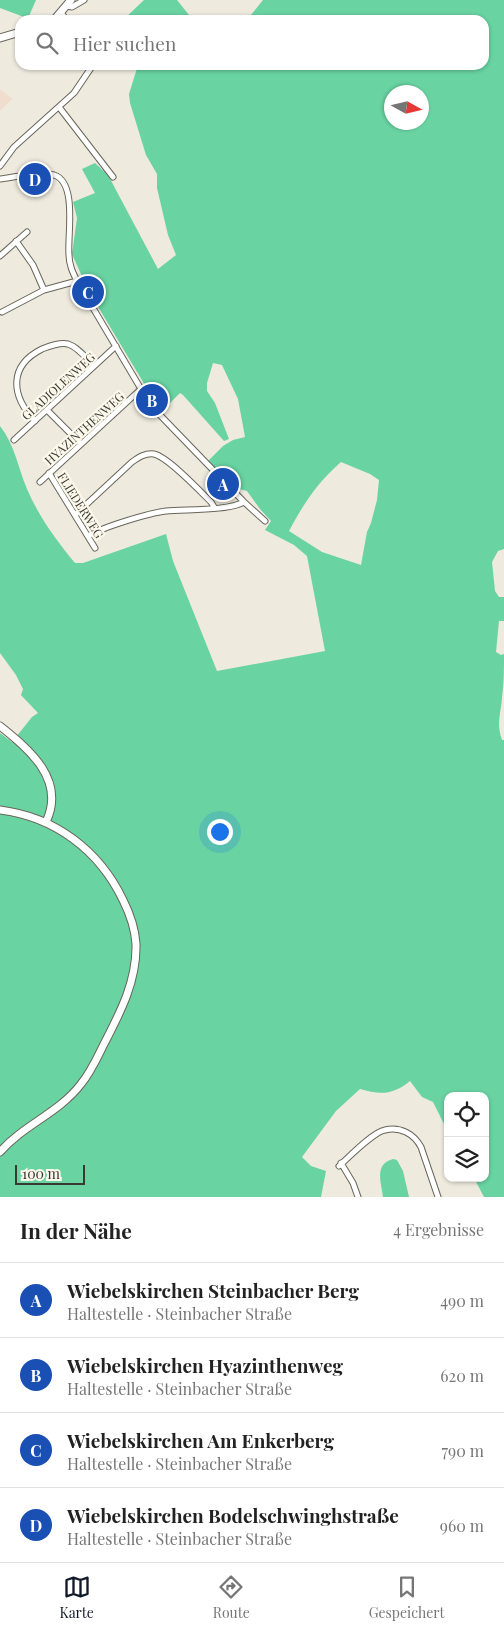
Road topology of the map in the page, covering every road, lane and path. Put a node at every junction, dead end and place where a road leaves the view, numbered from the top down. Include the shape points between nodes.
1 (84, 0) edge
2 (69, 3) edge
3 (62, 13) joint
4 (60, 15) edge
5 (15, 34) edge
6 (0, 38) edge
7 (90, 70) edge
8 (58, 108) junction
9 (0, 166) edge
10 (112, 177) dead end
11 (0, 180) edge
12 (27, 232) dead end
13 (16, 242) junction
14 (0, 256) edge
15 (77, 281) junction
16 (44, 290) junction
17 (2, 312) dead end
18 (116, 346) junction
19 (94, 366) junction
20 (141, 389) junction
21 (47, 410) junction
22 (35, 421) junction
23 (14, 440) dead end
24 (81, 444) junction
25 (49, 473) junction
26 (40, 482) dead end
27 (244, 502) junction
28 (214, 507) junction
29 (75, 515) junction
30 (265, 521) dead end
31 (88, 536) junction
32 (95, 548) dead end
33 (0, 726) edge
34 (0, 810) edge
35 (46, 822) junction
36 (0, 1152) edge
37 (358, 1197) edge
38 (438, 1197) edge

1 - 2 street via 72,7
2 - 3 main road
3 - 4 main road
5 - 6 main road
7 - 8 street via 74,93
8 - 9 street via 14,147
8 - 10 street
11 - 15 street via 46,174 61,180 71,216 69,260
12 - 13 street
13 - 14 street
13 - 16 street via 33,265
15 - 16 street
15 - 18 street
16 - 17 street
18 - 19 street, GLADIOLENWEG
18 - 20 street
19 - 21 street, GLADIOLENWEG
19 - 22 street via 66,344 49,346 28,359 19,372 16,386 22,406
20 - 24 street, HYAZINTHENWEG
20 - 27 street via 175,432
21 - 22 street, GLADIOLENWEG
21 - 24 street
22 - 23 street, GLADIOLENWEG
24 - 25 street, HYAZINTHENWEG
25 - 26 street, HYAZINTHENWEG
25 - 29 street, FLIEDERWEG
27 - 28 street
27 - 30 street
28 - 29 street via 167,462 148,454 132,462
28 - 31 street via 157,512
29 - 31 street, FLIEDERWEG
31 - 32 street, FLIEDERWEG
33 - 35 main road via 40,764 49,780 52,801
34 - 35 main road
35 - 36 main road via 83,846 113,882 132,921 136,944 134,964 125,1001 86,1077 68,1098
37 - 38 street via 353,1183 340,1165 385,1130 406,1132 417,1140

